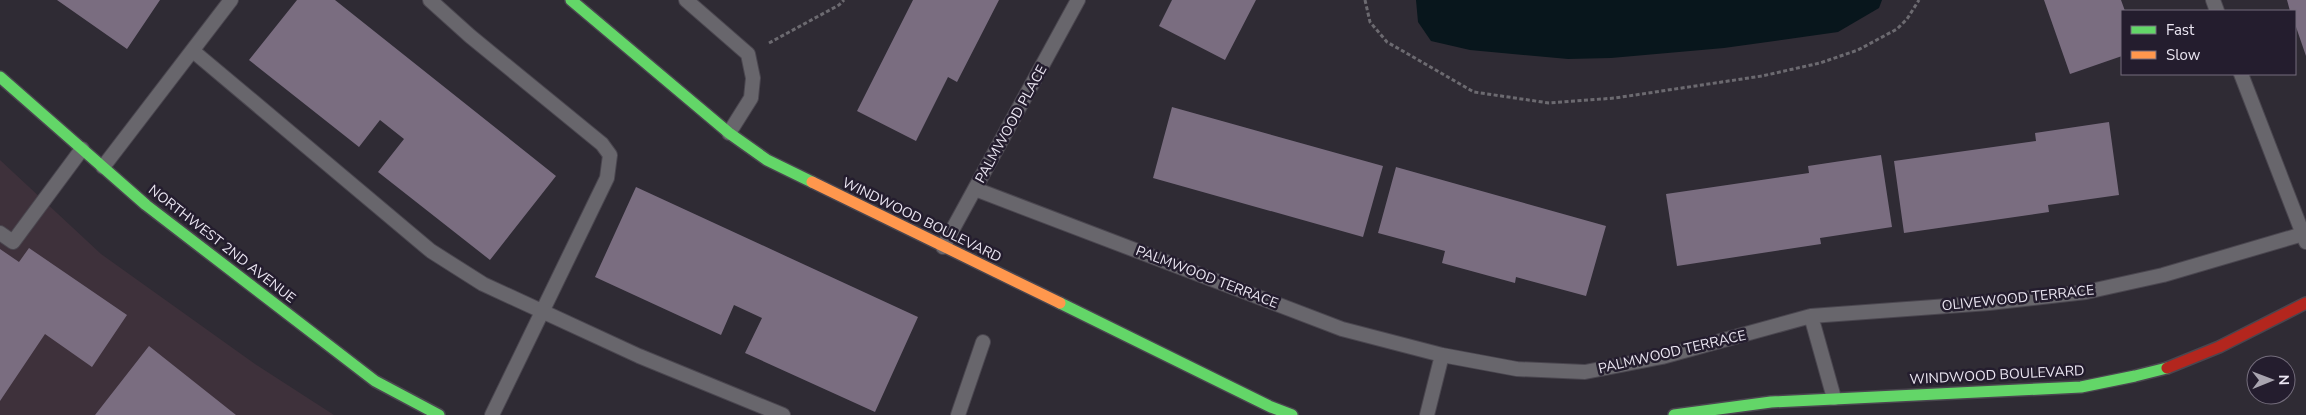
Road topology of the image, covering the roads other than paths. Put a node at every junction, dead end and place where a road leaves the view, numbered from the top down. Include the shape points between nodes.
1 (231, 0) edge
2 (430, 0) edge
3 (571, 0) edge
4 (686, 0) edge
5 (1078, 0) edge
6 (193, 51) junction
7 (2241, 75) edge
8 (0, 76) edge
9 (729, 133) junction
10 (82, 149) junction
11 (103, 167) junction
12 (975, 189) junction
13 (0, 233) edge
14 (2304, 238) edge
15 (943, 247) junction
16 (2306, 303) edge
17 (544, 312) junction
18 (1812, 316) junction
19 (984, 342) dead end
20 (1442, 354) junction
21 (1834, 398) junction
22 (439, 415) edge
23 (492, 415) edge
24 (783, 415) edge
25 (958, 415) edge
26 (1292, 415) edge
27 (1427, 415) edge
28 (1674, 415) edge

1 - 6 lane
2 - 17 lane via 610,154 607,178
3 - 9 street, WINDWOOD BOULEVARD
4 - 9 lane via 748,54 753,78 751,98
5 - 12 lane, PALMWOOD PLACE
6 - 11 lane
6 - 17 lane via 431,252 483,284
7 - 14 lane
8 - 10 street, NORTHWEST 2ND AVENUE
9 - 15 street, WINDWOOD BOULEVARD via 766,160
10 - 11 street, NORTHWEST 2ND AVENUE
10 - 13 lane via 13,242
11 - 22 street, NORTHWEST 2ND AVENUE via 146,205 375,382
12 - 15 lane, PALMWOOD PLACE
12 - 20 lane, PALMWOOD TERRACE via 1342,329
14 - 18 lane, OLIVEWOOD TERRACE via 2163,276 2086,292
15 - 26 street, WINDWOOD BOULEVARD
16 - 21 street, WINDWOOD BOULEVARD via 2187,361 2117,381 2081,387
17 - 23 lane
17 - 24 lane via 639,356
18 - 20 lane, PALMWOOD TERRACE via 1662,357 1584,372 1517,369
18 - 21 lane
19 - 25 lane
20 - 27 lane
21 - 28 street, WINDWOOD BOULEVARD via 1771,402

